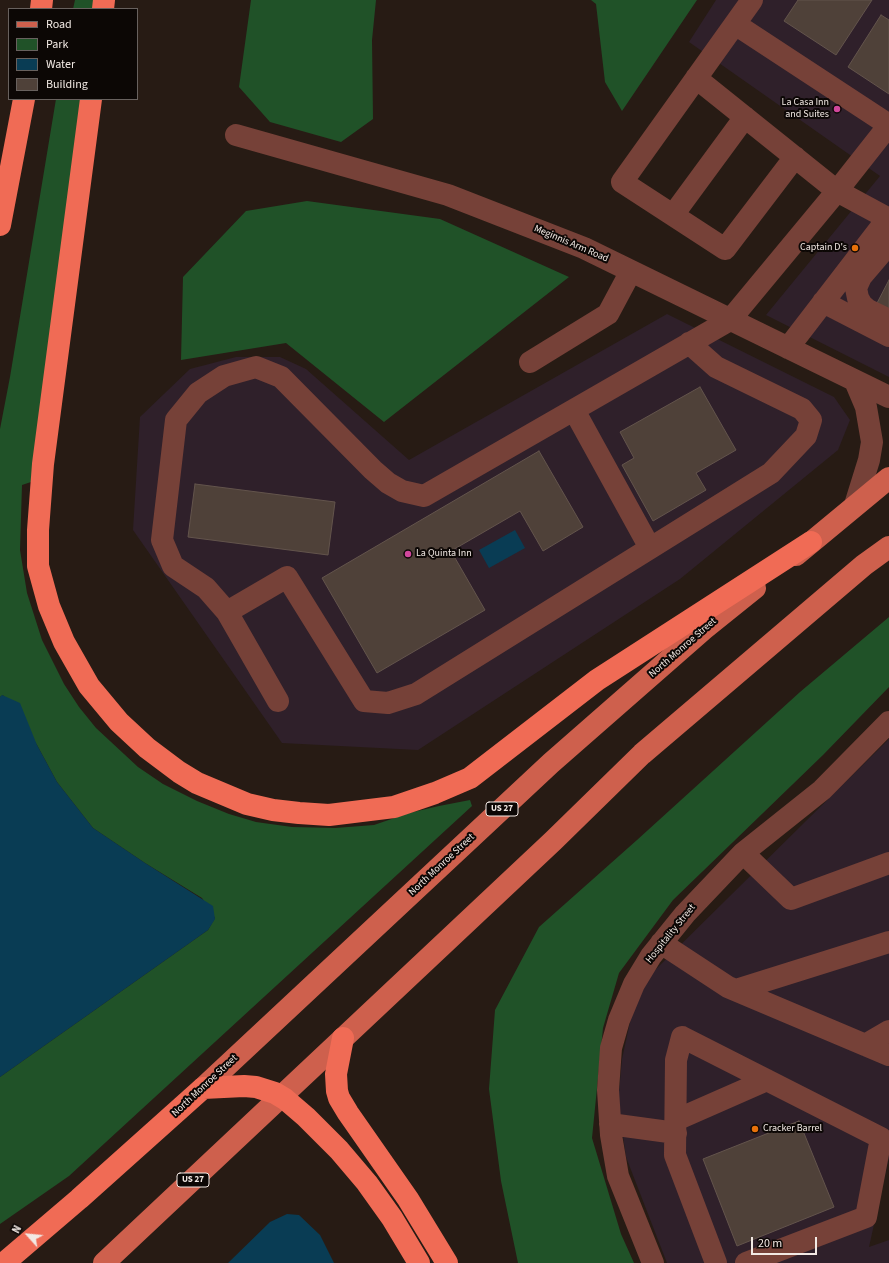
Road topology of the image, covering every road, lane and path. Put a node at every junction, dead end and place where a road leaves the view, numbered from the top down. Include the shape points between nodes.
1 (752, 0) edge
2 (735, 24) junction
3 (696, 78) junction
4 (24, 100) edge
5 (91, 100) edge
6 (745, 117) junction
7 (889, 125) edge
8 (236, 135) dead end
9 (795, 157) junction
10 (837, 191) junction
11 (673, 215) junction
12 (889, 218) edge
13 (0, 226) edge
14 (889, 244) edge
15 (631, 271) junction
16 (823, 302) junction
17 (730, 320) junction
18 (889, 320) edge
19 (889, 336) edge
20 (690, 343) junction
21 (788, 348) junction
22 (530, 362) dead end
23 (855, 381) junction
24 (889, 397) edge
25 (574, 410) junction
26 (889, 478) edge
27 (855, 505) junction
28 (811, 542) junction
29 (889, 546) edge
30 (650, 548) junction
31 (227, 612) junction
32 (278, 700) dead end
33 (889, 722) edge
34 (743, 853) junction
35 (889, 863) edge
36 (889, 942) edge
37 (661, 943) junction
38 (736, 990) junction
39 (889, 1031) edge
40 (343, 1038) junction
41 (865, 1045) junction
42 (889, 1055) edge
43 (767, 1080) junction
44 (203, 1088) junction
45 (281, 1096) junction
46 (610, 1124) junction
47 (676, 1127) junction
48 (4, 1263) edge
49 (104, 1263) edge
50 (419, 1263) edge
51 (448, 1263) edge
52 (653, 1263) edge
53 (716, 1263) edge
54 (746, 1263) edge

1 - 2 street
2 - 3 street
2 - 7 street
3 - 6 street
3 - 11 street via 622,182
4 - 13 highway
5 - 28 highway via 43,464 38,566 49,606 64,642 90,686 119,722 147,748 179,772 197,783 247,804 299,813 329,815 394,807 435,793 470,778 597,680
6 - 9 street
6 - 11 street
7 - 10 street
8 - 15 street, Meginnis Arm Road via 448,195 584,248
9 - 10 street
9 - 11 street via 725,249
10 - 12 street
10 - 17 street
12 - 16 street
14 - 18 street via 861,277 856,288 862,305
15 - 17 street, Meginnis Arm Road
15 - 22 street via 608,314
16 - 19 street
16 - 21 street
17 - 20 street
17 - 21 street, Meginnis Arm Road
20 - 25 street
20 - 30 street via 716,366 802,409 811,420 806,436 771,473
21 - 23 street, Meginnis Arm Road
23 - 24 street, Meginnis Arm Road
23 - 27 street via 866,407 872,442
25 - 30 street
25 - 31 street via 424,496 402,491 388,483 281,377 256,367 224,376 198,393 176,420 162,540 173,566 206,588
26 - 27 main road, North Monroe Street / US 27
27 - 28 main road, North Monroe Street / US 27
28 - 44 main road, North Monroe Street / US 27 via 704,629 552,763
29 - 40 main road, US 27 via 642,754
30 - 31 street via 416,694 388,703 364,701 287,577
31 - 32 street
33 - 34 street, Hospitality Street via 822,790
34 - 35 street via 791,899
34 - 37 street, Hospitality Street
36 - 38 street
37 - 38 street
37 - 46 street, Hospitality Street via 634,984 611,1048 608,1090
38 - 41 street
39 - 41 street
40 - 45 main road, US 27
40 - 51 highway via 336,1074 339,1098
41 - 42 street
43 - 47 street
43 - 47 street via 682,1036 676,1060
43 - 54 street via 881,1138 866,1218
44 - 45 highway via 250,1086
44 - 48 highway, North Monroe Street / US 27
45 - 49 main road, US 27
45 - 50 highway via 339,1150 392,1218
46 - 47 street
46 - 52 street, Hospitality Street via 618,1176
47 - 53 street via 675,1155

